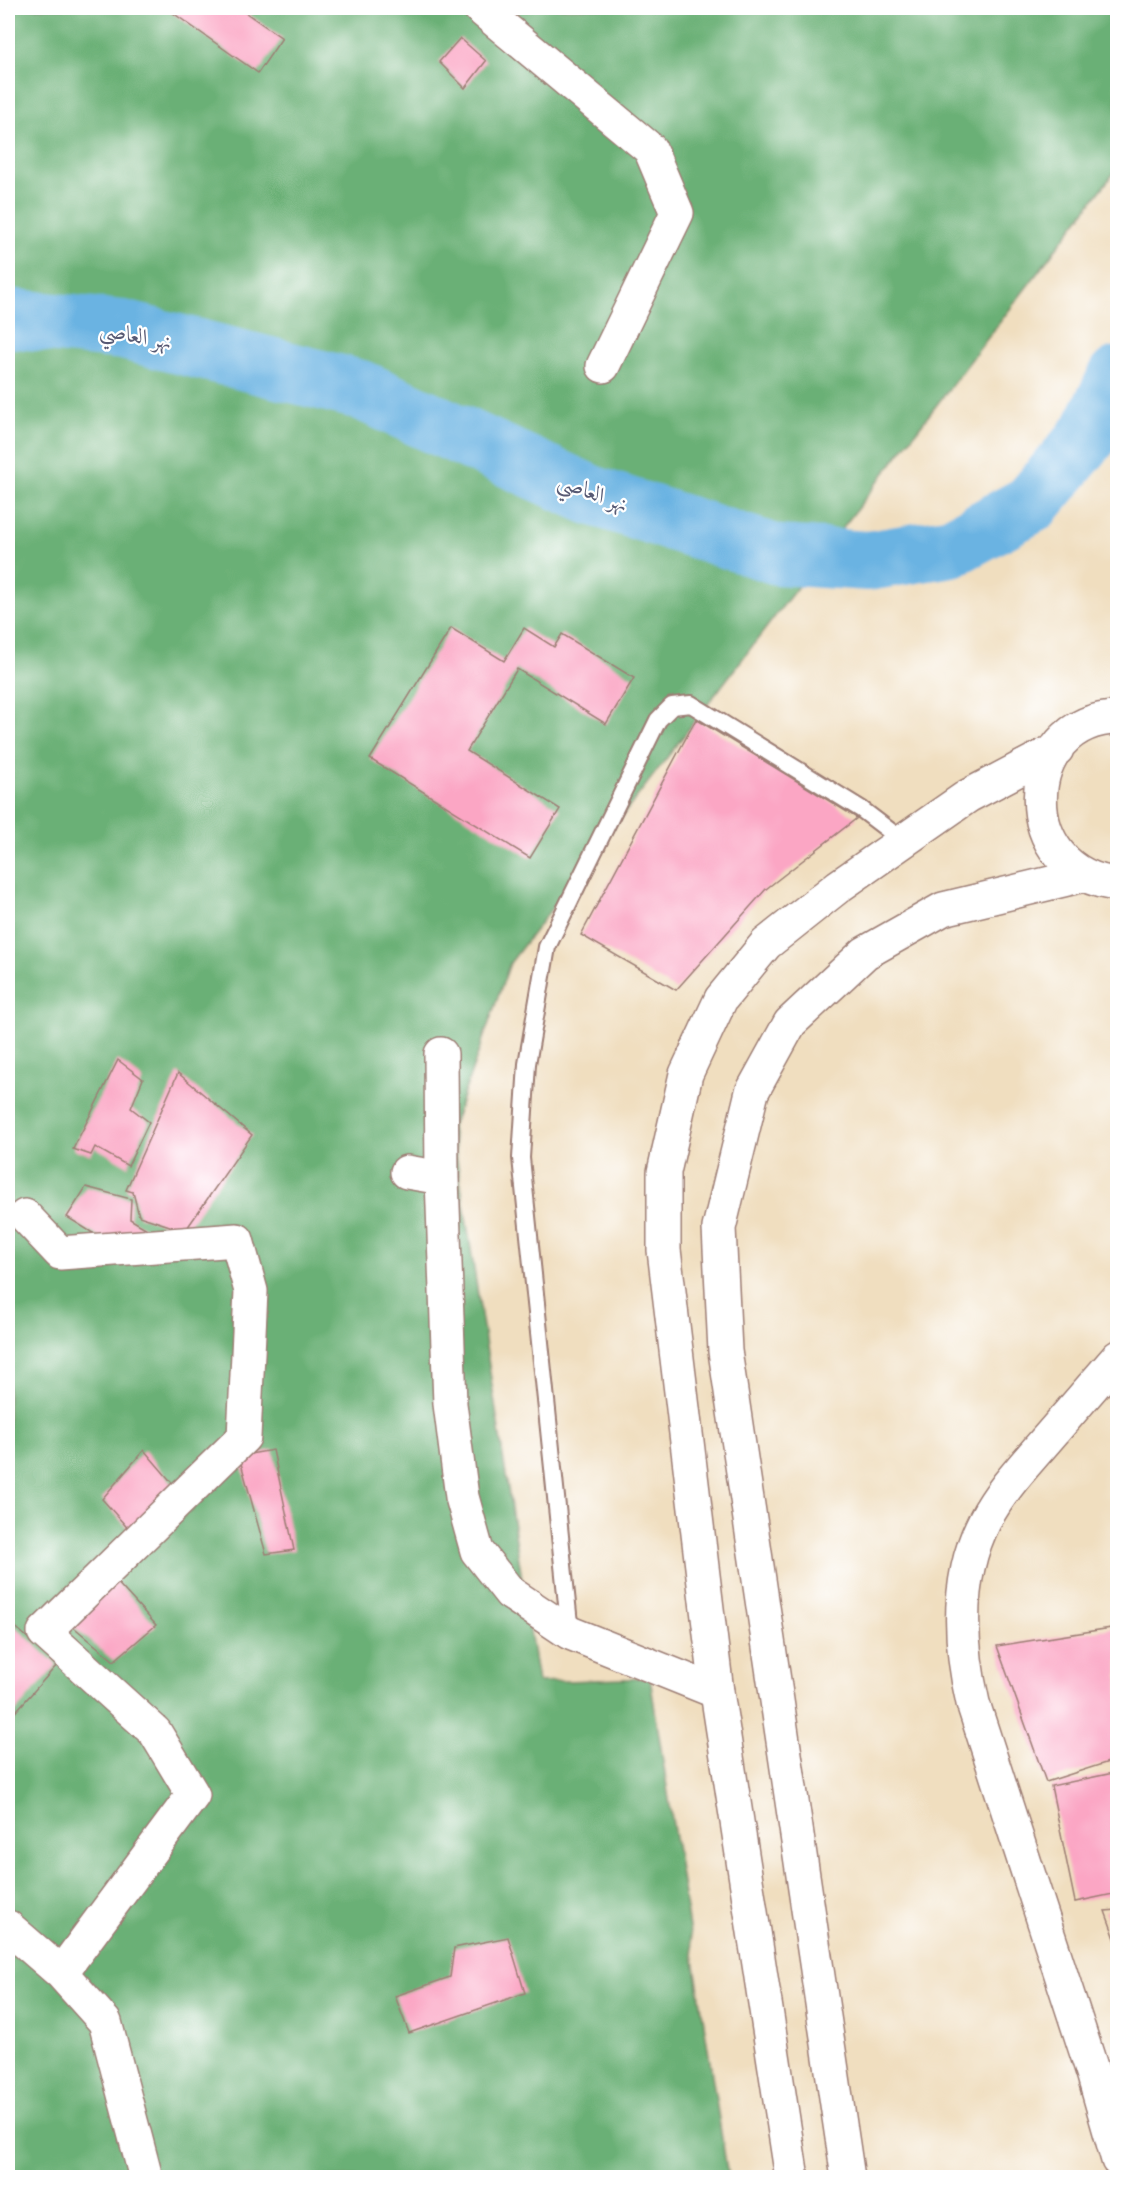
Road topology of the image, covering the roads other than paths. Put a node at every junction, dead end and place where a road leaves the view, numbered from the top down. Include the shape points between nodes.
1 (480, 8) edge
2 (603, 366) dead end
3 (1115, 716) edge
4 (1057, 749) junction
5 (903, 841) junction
6 (1084, 875) junction
7 (1118, 884) edge
8 (441, 1054) dead end
9 (407, 1172) dead end
10 (442, 1178) junction
11 (26, 1216) dead end
12 (1118, 1358) edge
13 (570, 1633) junction
14 (717, 1692) junction
15 (8, 1927) edge
16 (61, 1972) junction
17 (1106, 2075) edge
18 (1118, 2160) edge
19 (146, 2178) edge
20 (792, 2178) edge
21 (848, 2178) edge

1 - 2 street via 650,149 677,213
3 - 4 street via 1071,734
4 - 5 street via 968,796
4 - 6 street via 1045,767 1039,808 1053,848
5 - 13 lane via 861,809 691,704 672,706 658,720 547,947 527,1064 521,1158
5 - 14 street via 766,944 721,999 686,1074 664,1172 664,1250
6 - 7 street
6 - 21 street via 943,909 865,953 790,1023 752,1092 719,1228 725,1351
8 - 10 street
9 - 10 street
10 - 13 street via 450,1404 465,1508 477,1551 510,1593
11 - 16 street via 60,1253 237,1240 251,1291 244,1437 44,1632 156,1731 193,1795
12 - 17 street via 1004,1490 985,1521 973,1551 962,1642 973,1702
13 - 14 street
14 - 20 street
15 - 16 street
16 - 19 street via 105,2022
17 - 18 street

